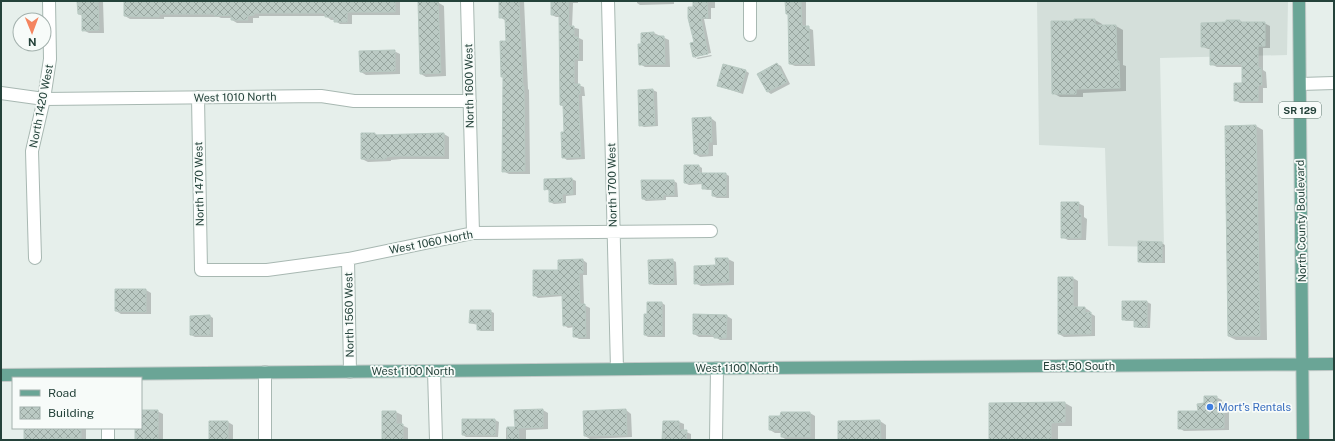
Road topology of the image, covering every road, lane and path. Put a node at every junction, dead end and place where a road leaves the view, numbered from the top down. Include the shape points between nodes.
1 (49, 1) edge
2 (467, 1) edge
3 (608, 1) edge
4 (750, 1) edge
5 (1300, 1) edge
6 (750, 35) dead end
7 (1334, 83) edge
8 (1300, 84) junction
9 (1, 94) edge
10 (198, 97) junction
11 (44, 99) junction
12 (470, 100) junction
13 (613, 231) junction
14 (711, 231) dead end
15 (473, 233) junction
16 (35, 258) dead end
17 (348, 259) junction
18 (200, 270) joint
19 (1303, 364) junction
20 (1334, 364) edge
21 (824, 367) joint
22 (717, 368) junction
23 (617, 369) junction
24 (434, 371) junction
25 (264, 372) junction
26 (350, 372) junction
27 (1, 375) edge
28 (108, 376) edge
29 (108, 429) edge
30 (108, 440) edge
31 (265, 440) edge
32 (436, 440) edge
33 (716, 440) edge
34 (1303, 440) edge

1 - 11 street, North 1420 West via 50,59
2 - 12 street, North 1600 West
3 - 13 street, North 1700 West
4 - 6 street
5 - 8 main road, North County Boulevard / SR 129
7 - 8 street
8 - 19 main road, North County Boulevard / SR 129
9 - 11 street, West 1010 North
10 - 11 street, West 1010 North
10 - 12 street, West 1010 North via 321,96 354,101
10 - 18 street, North 1470 West
11 - 16 street, North 1420 West via 32,151
12 - 15 street, North 1600 West
13 - 14 street, West 1060 North
13 - 15 street, West 1060 North
13 - 23 street, North 1700 West
15 - 17 street, West 1060 North
17 - 18 street, West 1060 North via 267,270
17 - 26 street, North 1560 West
19 - 20 main road, East 50 South
19 - 21 main road, East 50 South
19 - 34 main road, North County Boulevard / SR 129
21 - 22 main road, West 1100 North
22 - 23 main road, West 1100 North
22 - 33 street
23 - 24 main road, West 1100 North
24 - 26 main road, West 1100 North
24 - 32 street
25 - 26 main road, West 1100 North
25 - 28 main road, West 1100 North
25 - 31 street
27 - 28 main road, West 1100 North
29 - 30 street

